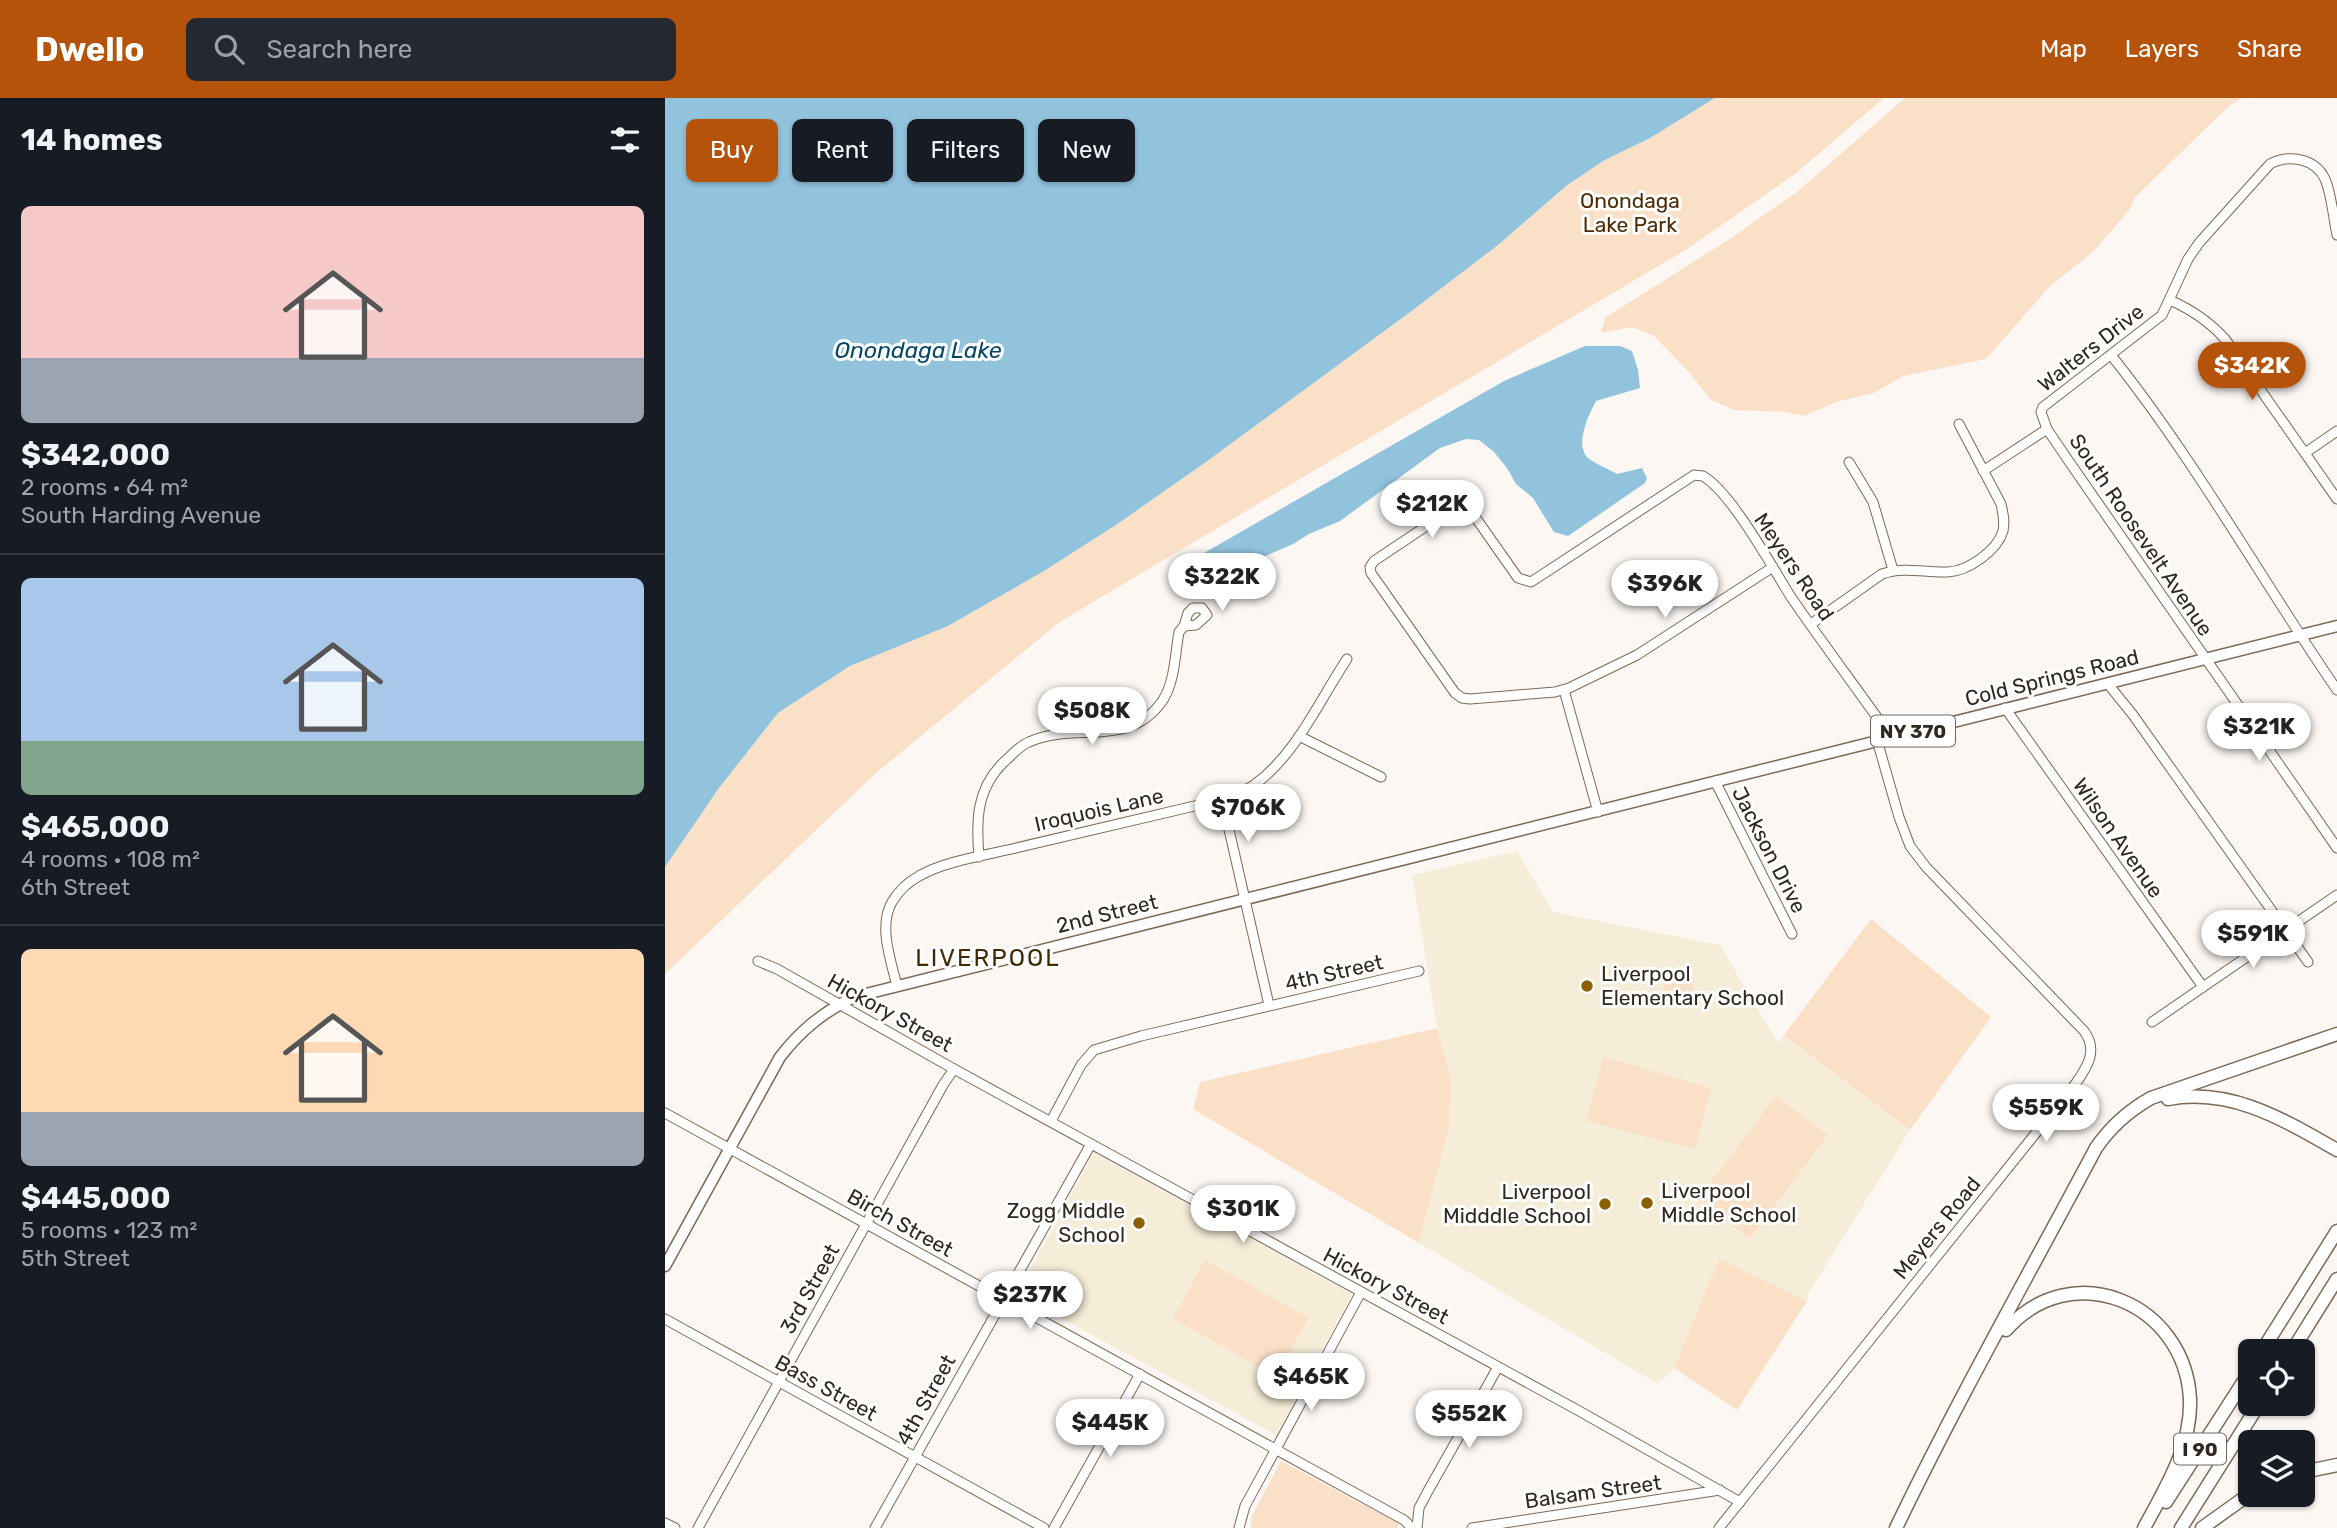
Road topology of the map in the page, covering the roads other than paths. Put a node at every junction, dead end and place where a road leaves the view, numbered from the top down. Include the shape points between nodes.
1 (2337, 235) edge
2 (2170, 300) junction
3 (2111, 355) junction
4 (1959, 424) dead end
5 (2047, 429) junction
6 (2337, 431) edge
7 (2305, 453) junction
8 (1849, 462) dead end
9 (1983, 471) junction
10 (2337, 499) edge
11 (1773, 568) junction
12 (1893, 570) junction
13 (1811, 624) junction
14 (1184, 626) dead end
15 (2337, 626) edge
16 (2303, 636) junction
17 (1347, 659) dead end
18 (2206, 660) junction
19 (2108, 684) junction
20 (1564, 690) junction
21 (2337, 690) edge
22 (2005, 709) junction
23 (1299, 736) junction
24 (1891, 737) junction
25 (1877, 740) junction
26 (1381, 777) dead end
27 (1715, 781) junction
28 (1220, 800) junction
29 (1598, 811) junction
30 (1491, 839) joint
31 (2337, 848) edge
32 (979, 857) junction
33 (2337, 895) edge
34 (1245, 899) junction
35 (2285, 930) junction
36 (1791, 934) dead end
37 (758, 961) dead end
38 (2308, 962) dead end
39 (1419, 971) dead end
40 (897, 986) junction
41 (2203, 987) junction
42 (838, 1005) junction
43 (1269, 1006) junction
44 (2152, 1022) dead end
45 (2337, 1034) edge
46 (954, 1069) junction
47 (2174, 1091) junction
48 (665, 1113) edge
49 (1051, 1121) junction
50 (1091, 1143) junction
51 (2337, 1144) edge
52 (731, 1148) junction
53 (2337, 1150) edge
54 (867, 1225) junction
55 (2337, 1231) edge
56 (665, 1266) edge
57 (2337, 1279) edge
58 (1361, 1292) junction
59 (1004, 1299) junction
60 (665, 1319) edge
61 (2006, 1330) junction
62 (2270, 1339) edge
63 (2300, 1339) edge
64 (1498, 1367) junction
65 (1140, 1374) junction
66 (778, 1381) junction
67 (2238, 1390) edge
68 (2251, 1416) edge
69 (1276, 1449) junction
70 (915, 1456) junction
71 (1929, 1460) junction
72 (2337, 1465) edge
73 (2315, 1470) edge
74 (1720, 1490) junction
75 (1740, 1502) junction
76 (2238, 1502) edge
77 (665, 1522) edge
78 (675, 1528) edge
79 (698, 1528) edge
80 (875, 1528) edge
81 (1044, 1528) edge
82 (1054, 1528) edge
83 (1239, 1528) edge
84 (1412, 1528) edge
85 (1417, 1528) edge
86 (1472, 1528) edge
87 (1719, 1528) edge
88 (1896, 1528) edge
89 (2144, 1528) edge
90 (2150, 1528) edge
91 (2181, 1528) edge
92 (2202, 1528) edge

1 - 2 street, Walters Drive via 2325,178 2316,168 2294,158 2276,161 2199,243
2 - 3 street, Walters Drive via 2162,315
2 - 7 street via 2212,324
3 - 5 street, Walters Drive via 2043,407 2041,418
3 - 16 street
4 - 9 street
5 - 9 street
5 - 18 street, South Roosevelt Avenue
6 - 7 street
7 - 10 street
8 - 12 street via 1873,502
9 - 12 street via 2005,517 1997,543 1957,571
11 - 13 street, Meyers Road
11 - 20 street via 1637,655
11 - 20 street, Meyers Road via 1721,492 1703,475 1694,475 1531,582 1518,578 1473,514 1461,506 1370,567 1455,694 1462,698
12 - 13 street
13 - 24 street, Meyers Road
14 - 32 street via 1178,632 1170,685 1151,714 1123,730 1029,742 997,769 981,797
15 - 16 main road, Cold Springs Road / NY 370
16 - 18 main road, Cold Springs Road / NY 370
16 - 21 street
17 - 23 street, Iroquois Lane
18 - 19 main road, Cold Springs Road / NY 370
18 - 31 street, South Roosevelt Avenue
19 - 22 main road, Cold Springs Road / NY 370
19 - 35 street
20 - 29 street
22 - 24 main road, Cold Springs Road / NY 370
22 - 41 street, Wilson Avenue
23 - 26 street
23 - 28 street, Iroquois Lane via 1257,783
24 - 25 main road, Cold Springs Road / NY 370
25 - 27 main road, Cold Springs Road / NY 370
25 - 75 street, Meyers Road via 1910,846 2084,1031 2092,1045 2091,1058 2076,1083
27 - 29 main road, Cold Springs Road / NY 370
27 - 36 street, Jackson Drive
28 - 32 street, Iroquois Lane
28 - 34 street
29 - 30 main road, Cold Springs Road / NY 370
30 - 34 main road, 2nd Street / NY 370
32 - 40 street, Iroquois Lane via 918,877 893,901 886,922
33 - 35 street
34 - 40 main road, 2nd Street / NY 370
34 - 43 street
35 - 38 street
35 - 41 street
37 - 42 street, Hickory Street
39 - 43 street, 4th Street
40 - 42 main road, 2nd Street / NY 370
41 - 44 street
42 - 46 street, Hickory Street
42 - 52 main road, 2nd Street / NY 370 via 815,1019 780,1057
43 - 49 street, 4th Street via 1094,1050
45 - 47 highway
46 - 49 street, Hickory Street
46 - 54 street, 3rd Street
47 - 51 highway via 2218,1091 2263,1104
47 - 71 highway via 2129,1110 2096,1148
48 - 52 street, Birch Street
49 - 50 street, Hickory Street
50 - 58 street, Hickory Street
50 - 59 street, 4th Street
52 - 54 street, Birch Street
52 - 56 main road, 2nd Street / NY 370
53 - 61 highway via 2288,1122 2229,1100 2191,1096 2148,1106 2108,1140
54 - 59 street, Birch Street
54 - 66 street, 3rd Street
55 - 62 highway
57 - 63 highway
58 - 64 street, Hickory Street
58 - 69 street
59 - 65 street, Birch Street
59 - 70 street, 4th Street
60 - 66 street, Bass Street
61 - 71 highway
61 - 89 highway via 2032,1306 2052,1297 2090,1292 2144,1312 2171,1340 2188,1382 2189,1422 2171,1477
64 - 74 street, Hickory Street
64 - 85 street via 1419,1508
65 - 69 street, Birch Street
65 - 82 street
66 - 70 street, Bass Street
66 - 79 street, 3rd Street
67 - 90 highway, I 90
68 - 91 highway, I 90
69 - 83 street via 1245,1506
69 - 84 street, Birch Street
70 - 80 street, 4th Street
70 - 81 street, Bass Street
71 - 88 highway
72 - 73 highway
74 - 75 street, Hickory Street
74 - 86 street, Balsam Street
75 - 87 street, Meyers Road
76 - 92 highway
77 - 78 street

